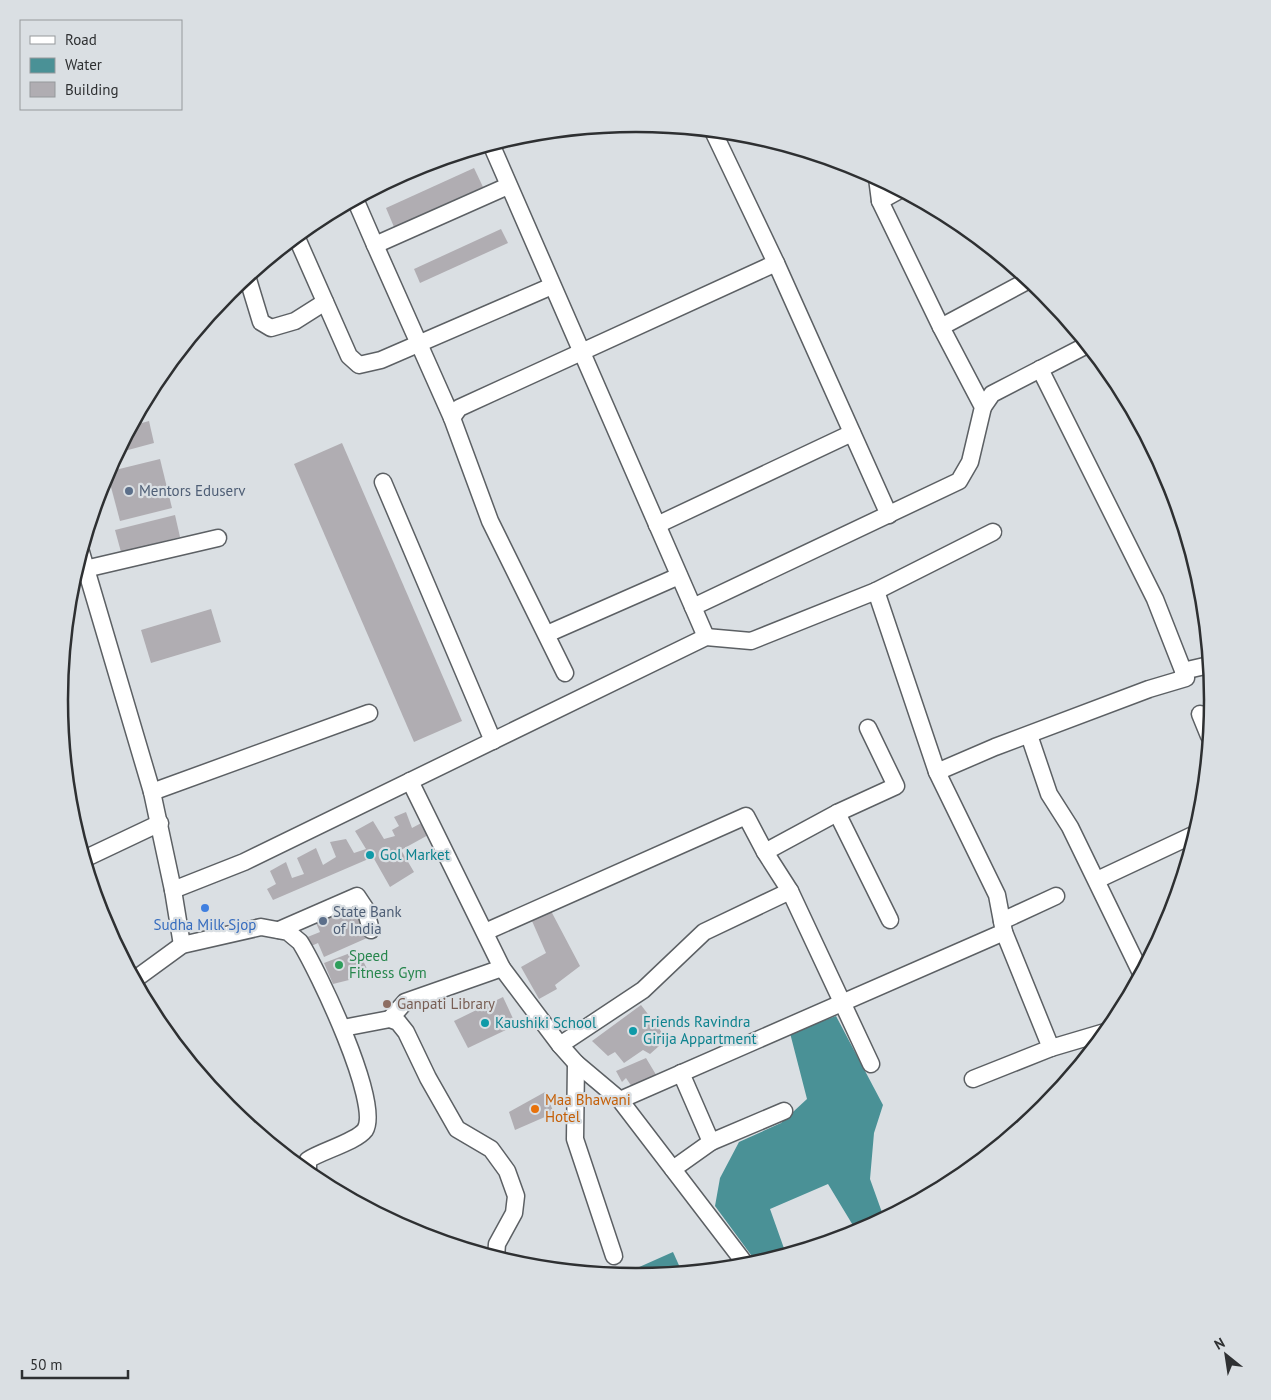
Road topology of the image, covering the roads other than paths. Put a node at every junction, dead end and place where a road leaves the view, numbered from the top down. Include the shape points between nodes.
1 (716, 138) edge
2 (493, 150) edge
3 (508, 186) junction
4 (878, 187) edge
5 (893, 194) edge
6 (880, 201) junction
7 (358, 205) edge
8 (299, 243) edge
9 (375, 245) junction
10 (776, 263) junction
11 (249, 284) edge
12 (1022, 284) edge
13 (552, 286) junction
14 (326, 302) junction
15 (941, 327) junction
16 (417, 344) junction
17 (1081, 348) edge
18 (581, 351) junction
19 (1040, 369) junction
20 (983, 407) junction
21 (452, 418) junction
22 (852, 433) junction
23 (383, 482) dead end
24 (889, 515) junction
25 (657, 525) junction
26 (994, 532) dead end
27 (218, 538) dead end
28 (84, 565) edge
29 (85, 569) junction
30 (679, 576) junction
31 (876, 591) junction
32 (693, 607) junction
33 (547, 634) junction
34 (706, 637) junction
35 (1202, 667) edge
36 (1183, 671) junction
37 (565, 673) dead end
38 (370, 712) dead end
39 (1200, 714) dead end
40 (1203, 721) edge
41 (868, 728) dead end
42 (1029, 735) junction
43 (493, 741) junction
44 (937, 772) junction
45 (410, 781) junction
46 (152, 792) junction
47 (837, 813) junction
48 (160, 823) junction
49 (1186, 838) edge
50 (765, 852) junction
51 (90, 856) edge
52 (1097, 880) junction
53 (173, 890) junction
54 (790, 891) junction
55 (1056, 896) dead end
56 (890, 920) dead end
57 (1003, 927) junction
58 (279, 930) junction
59 (371, 930) dead end
60 (485, 932) junction
61 (182, 945) junction
62 (1138, 964) edge
63 (502, 968) junction
64 (140, 976) edge
65 (844, 1003) junction
66 (390, 1019) junction
67 (343, 1028) junction
68 (1094, 1035) edge
69 (560, 1044) junction
70 (1051, 1048) junction
71 (576, 1063) junction
72 (871, 1064) dead end
73 (681, 1073) junction
74 (973, 1079) dead end
75 (620, 1100) junction
76 (784, 1110) dead end
77 (711, 1142) junction
78 (308, 1164) edge
79 (673, 1168) junction
80 (496, 1251) edge
81 (614, 1256) dead end
82 (741, 1258) edge

1 - 10 street
2 - 3 street
3 - 9 street
3 - 13 street
4 - 6 street
5 - 6 street
6 - 15 street
7 - 9 street
8 - 14 street
9 - 16 street
10 - 18 street
10 - 22 street
11 - 14 street via 261,322 271,328 295,321
12 - 15 street
13 - 16 street
13 - 18 street
14 - 16 street via 349,356 359,364 381,360
15 - 20 street
16 - 21 street
17 - 19 street
18 - 21 street via 459,408
18 - 25 street
19 - 20 street via 992,394
19 - 36 street via 1155,599
20 - 24 street via 970,462 959,481
21 - 33 street via 490,521
22 - 24 street
22 - 25 street
23 - 43 street
24 - 32 street
25 - 30 street
26 - 31 street
27 - 29 street
28 - 29 street
29 - 46 street
30 - 32 street
30 - 33 street
31 - 34 street via 751,640
31 - 44 street
32 - 34 street
33 - 37 street
34 - 43 street
35 - 36 street
36 - 42 street via 1186,678 1148,689
38 - 46 street
39 - 40 street
41 - 47 street via 896,786
42 - 44 street
42 - 52 street via 1049,794
43 - 45 street
44 - 57 street via 997,895
45 - 53 street via 244,862
45 - 60 street
46 - 48 street
47 - 50 street
47 - 56 street
48 - 51 street
48 - 53 street
49 - 52 street
50 - 54 street
50 - 60 street via 746,816
52 - 62 street
53 - 61 street
54 - 65 street
54 - 69 street via 704,932 643,990
55 - 57 street
57 - 65 street
57 - 70 street
58 - 59 street via 357,896 365,908
58 - 61 street via 260,927
58 - 67 street via 288,932 300,942
60 - 63 street
61 - 64 street
63 - 66 street via 418,996 400,1005
63 - 69 street
65 - 72 street
65 - 73 street
66 - 67 street
66 - 80 street via 398,1022 406,1032 456,1128 491,1149 507,1172 516,1196 514,1213
67 - 78 street via 364,1095 367,1124 360,1135 308,1160
68 - 70 street
69 - 71 street
70 - 74 street
71 - 75 street
71 - 81 street via 575,1139
73 - 75 street
73 - 77 street
75 - 79 street
76 - 77 street
77 - 79 street
79 - 82 street

